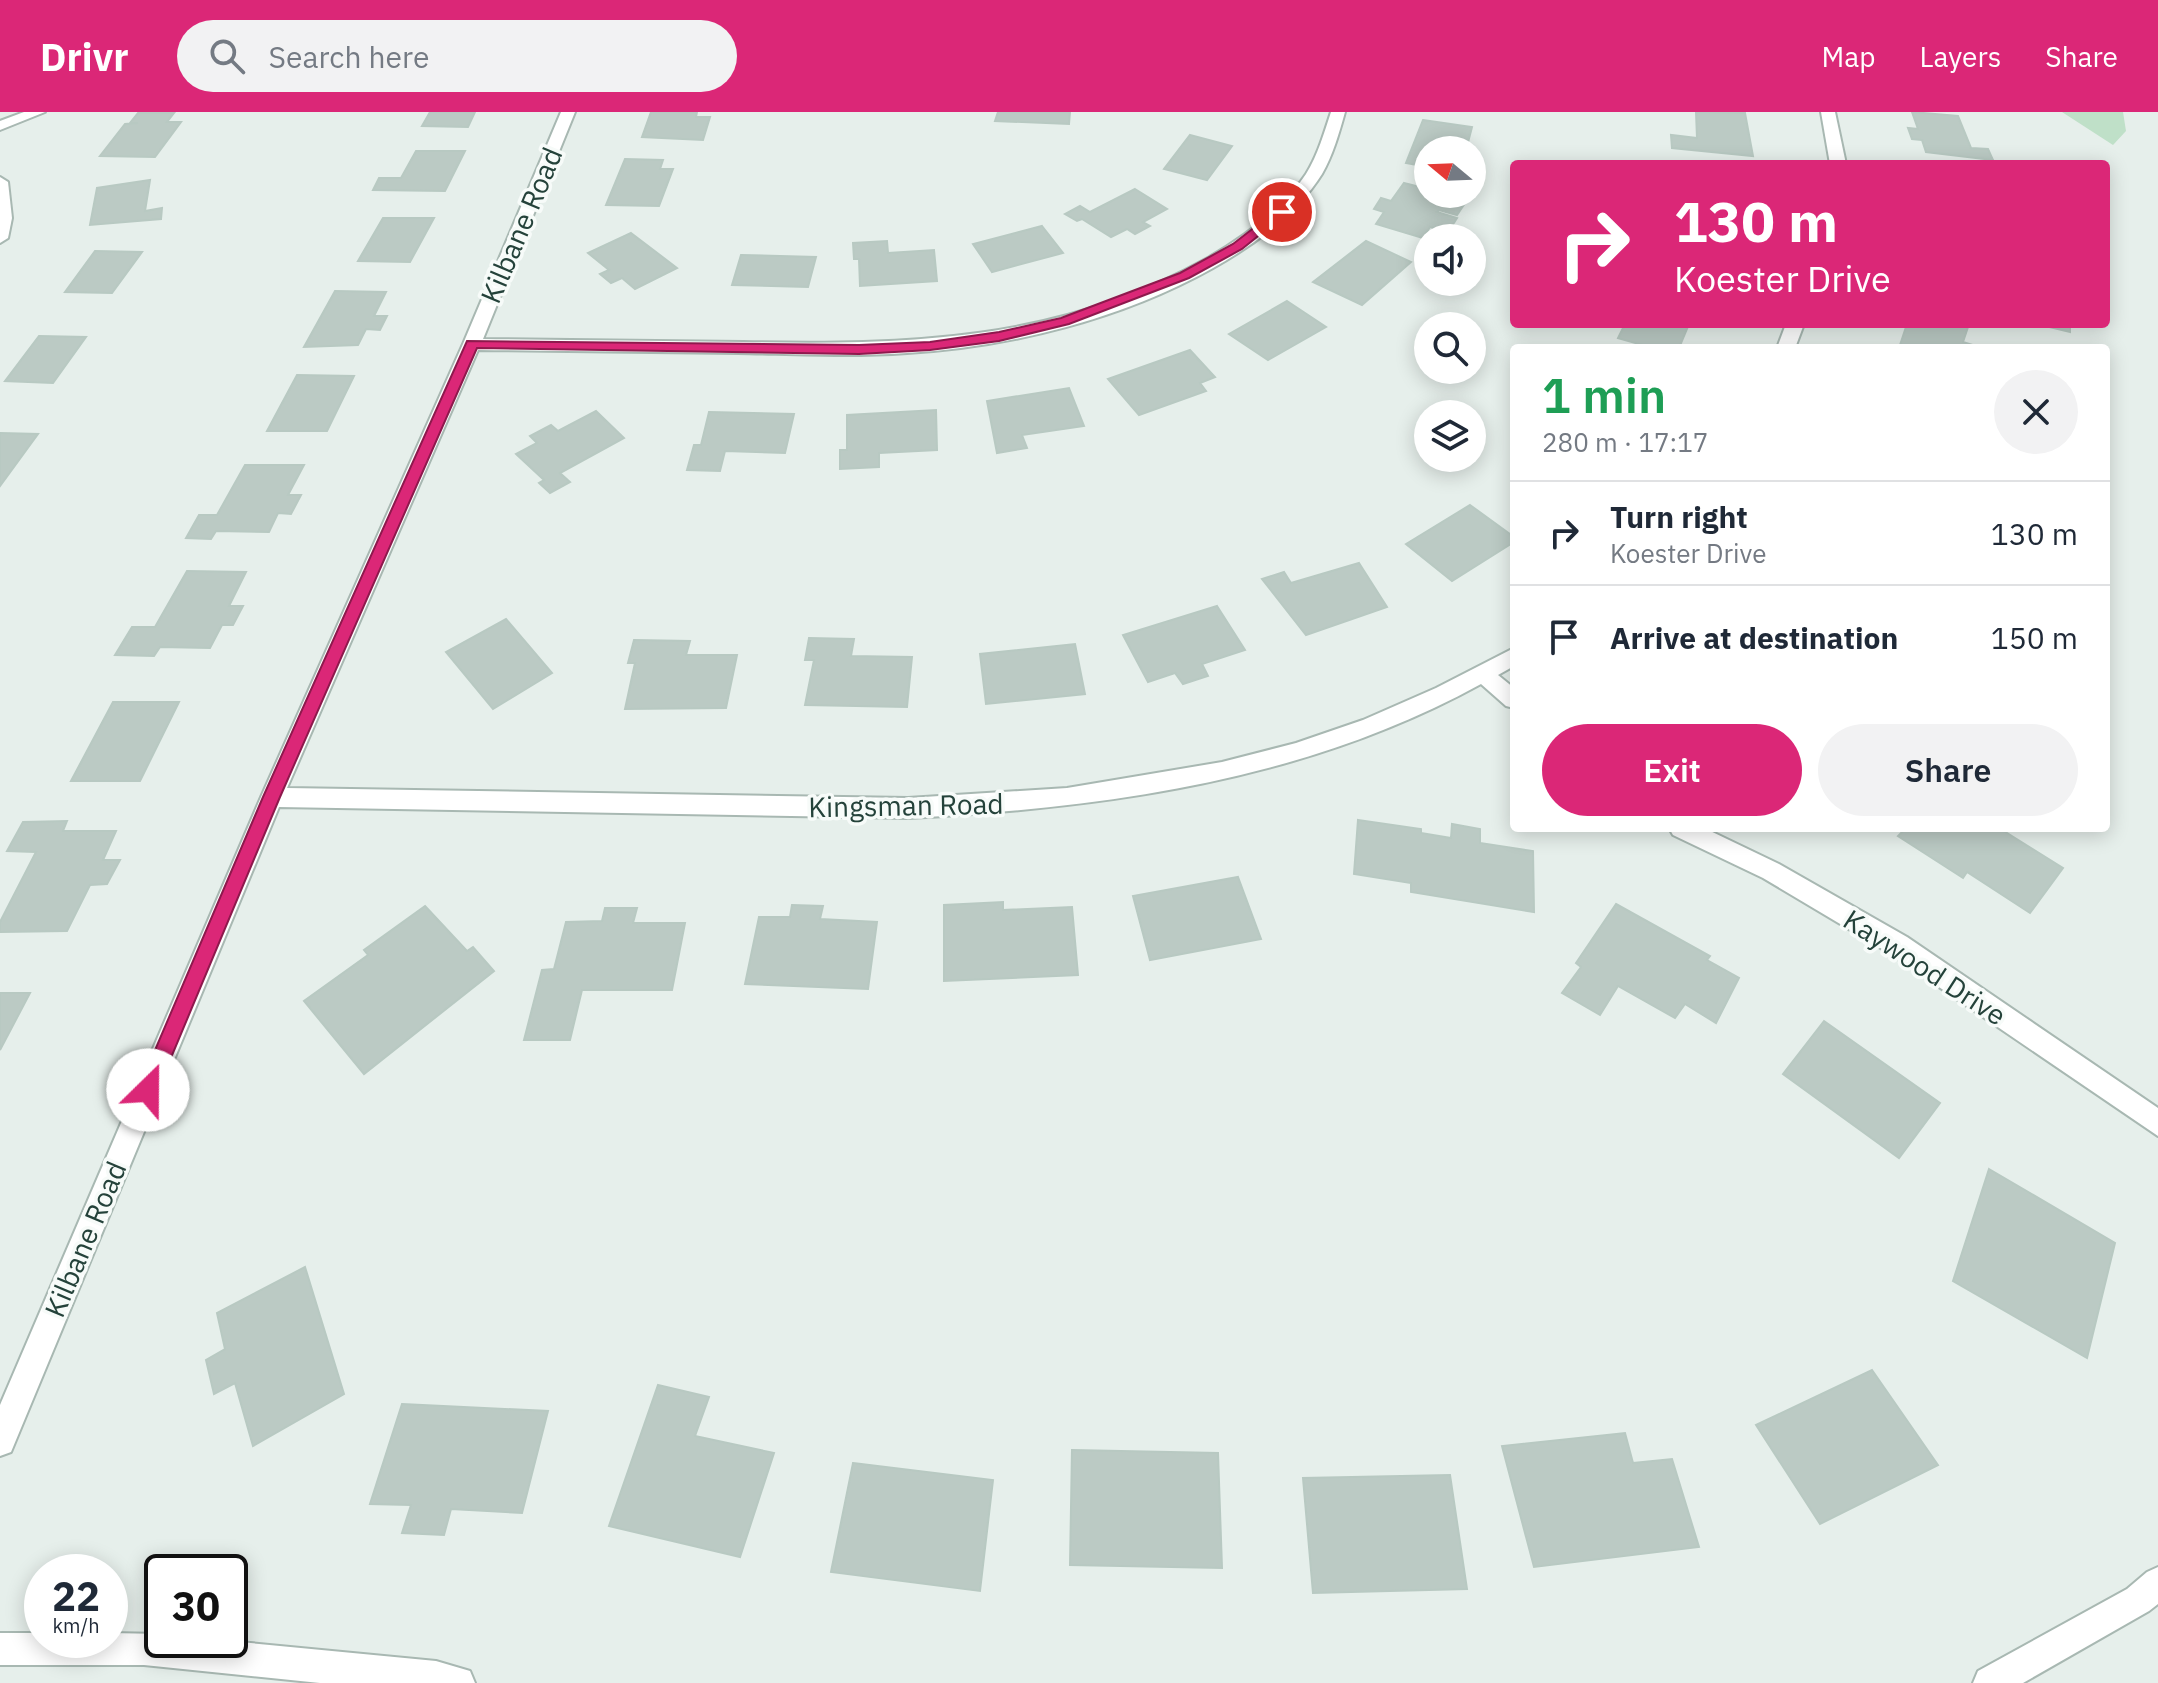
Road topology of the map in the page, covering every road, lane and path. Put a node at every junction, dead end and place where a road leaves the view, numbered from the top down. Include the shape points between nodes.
1 (38, 112) edge
2 (568, 112) edge
3 (1338, 112) edge
4 (1828, 112) edge
5 (0, 126) edge
6 (1837, 160) edge
7 (0, 182) edge
8 (0, 238) edge
9 (472, 344) junction
10 (1510, 659) edge
11 (1484, 675) junction
12 (1510, 697) edge
13 (272, 797) junction
14 (1689, 832) edge
15 (2158, 1123) edge
16 (0, 1441) edge
17 (2158, 1583) edge
18 (0, 1649) edge
19 (458, 1683) edge
20 (1990, 1683) edge

1 - 5 street
2 - 9 street, Kilbane Road
3 - 9 street via 1327,150 1309,182 1238,247 1159,287 1065,321 930,346 859,350
4 - 6 street
7 - 8 street
9 - 13 street, Kilbane Road
10 - 11 street, Kingsman Road
11 - 12 street
11 - 13 street, Kingsman Road via 1317,747 1120,793 1003,805 908,808
13 - 16 street, Kilbane Road
14 - 15 street, Kaywood Drive via 1771,871 1898,945
17 - 20 street via 2138,1600
18 - 19 street via 144,1649

